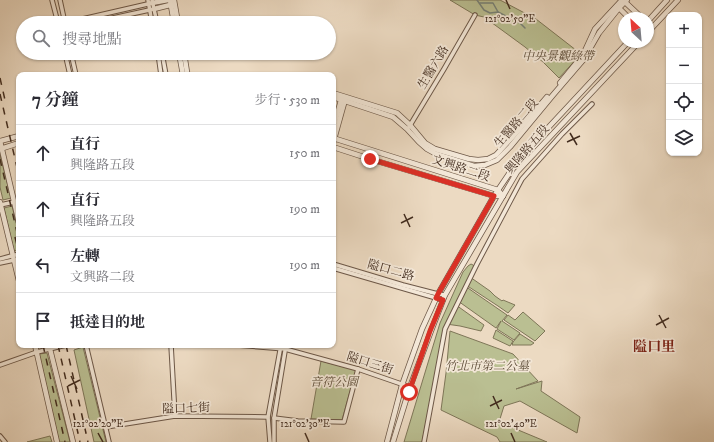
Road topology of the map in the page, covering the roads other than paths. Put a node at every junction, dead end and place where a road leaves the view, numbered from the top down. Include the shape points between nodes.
1 (52, 0) edge
2 (60, 0) edge
3 (667, 0) edge
4 (678, 0) edge
5 (623, 1) edge
6 (172, 2) edge
7 (151, 4) edge
8 (619, 8) junction
9 (623, 12) edge
10 (635, 12) edge
11 (654, 14) edge
12 (475, 15) dead end
13 (56, 16) edge
14 (63, 16) edge
15 (97, 16) edge
16 (112, 16) edge
17 (152, 16) edge
18 (154, 16) edge
19 (173, 16) edge
20 (176, 16) edge
21 (654, 26) edge
22 (622, 48) edge
23 (633, 48) edge
24 (67, 60) edge
25 (73, 60) edge
26 (159, 60) edge
27 (163, 60) edge
28 (180, 60) edge
29 (185, 60) edge
30 (69, 72) edge
31 (75, 72) edge
32 (161, 72) edge
33 (165, 72) edge
34 (182, 72) edge
35 (187, 72) edge
36 (336, 94) edge
37 (336, 97) edge
38 (344, 98) junction
39 (592, 104) dead end
40 (336, 120) edge
41 (408, 127) junction
42 (336, 129) edge
43 (16, 137) edge
44 (0, 141) edge
45 (336, 141) edge
46 (16, 144) edge
47 (1, 148) edge
48 (336, 148) edge
49 (498, 190) junction
50 (494, 196) junction
51 (504, 196) junction
52 (16, 201) edge
53 (0, 204) edge
54 (15, 258) edge
55 (0, 259) edge
56 (0, 263) edge
57 (336, 265) edge
58 (336, 269) edge
59 (437, 296) junction
60 (444, 297) junction
61 (36, 348) edge
62 (47, 348) edge
63 (49, 348) edge
64 (87, 348) edge
65 (171, 348) edge
66 (281, 348) edge
67 (286, 348) edge
68 (289, 348) edge
69 (37, 352) junction
70 (0, 365) edge
71 (358, 369) junction
72 (402, 385) junction
73 (410, 387) junction
74 (175, 416) junction
75 (268, 417) junction
76 (274, 418) junction
77 (106, 427) junction
78 (0, 436) edge
79 (5, 442) edge
80 (57, 442) edge
81 (73, 442) edge
82 (109, 442) edge
83 (270, 442) edge
84 (274, 442) edge
85 (387, 442) edge
86 (393, 442) edge
87 (424, 442) edge

1 - 13 street
2 - 14 street
3 - 11 street
4 - 21 street
5 - 8 street, 生醫路二段
5 - 10 street
5 - 41 street, 生醫路二段 via 594,29 583,55 496,155 478,160 435,149
6 - 7 street
6 - 19 street
6 - 20 street
7 - 15 street
7 - 16 street
7 - 17 street
7 - 18 street
8 - 9 street
8 - 41 street, 生醫路二段 via 599,33 584,59 497,160 474,166 436,154 419,142
12 - 41 street, 生醫六路
22 - 49 street, 興隆路五段 via 519,159
23 - 51 street, 興隆路五段 via 517,172
24 - 30 street
25 - 31 street
26 - 32 street
27 - 33 street
28 - 34 street
29 - 35 street
36 - 38 street
37 - 38 street
38 - 40 street
38 - 41 street, 生醫路二段 via 397,112
38 - 42 street
39 - 87 street via 522,179 492,234 445,329
43 - 44 street
44 - 47 street
45 - 49 street, 文興路二段
46 - 47 street
47 - 52 street
48 - 50 street, 文興路二段
49 - 50 street, 興隆路五段
49 - 51 street, 文興路二段
50 - 51 street, 文興路二段
50 - 59 street, 興隆路五段
51 - 60 street, 興隆路五段
52 - 53 street
53 - 54 street
54 - 55 street
54 - 56 street
57 - 59 street, 隘口二路
58 - 59 street, 隘口二路
59 - 60 street, 隘口二路
59 - 72 street, 興隆路五段
60 - 73 street, 興隆路五段
61 - 69 street
62 - 69 street
63 - 81 street
64 - 77 street
65 - 74 street
66 - 75 street
67 - 76 street
68 - 71 street, 隘口三街
69 - 70 street
69 - 80 street
71 - 72 street, 隘口三街
71 - 76 street via 344,422
72 - 73 street, 隘口三街
72 - 85 street, 興隆路五段
73 - 86 street, 興隆路五段
74 - 75 street, 隘口七街
74 - 77 street, 隘口七街
75 - 83 street
76 - 84 street
77 - 82 street
78 - 79 street

